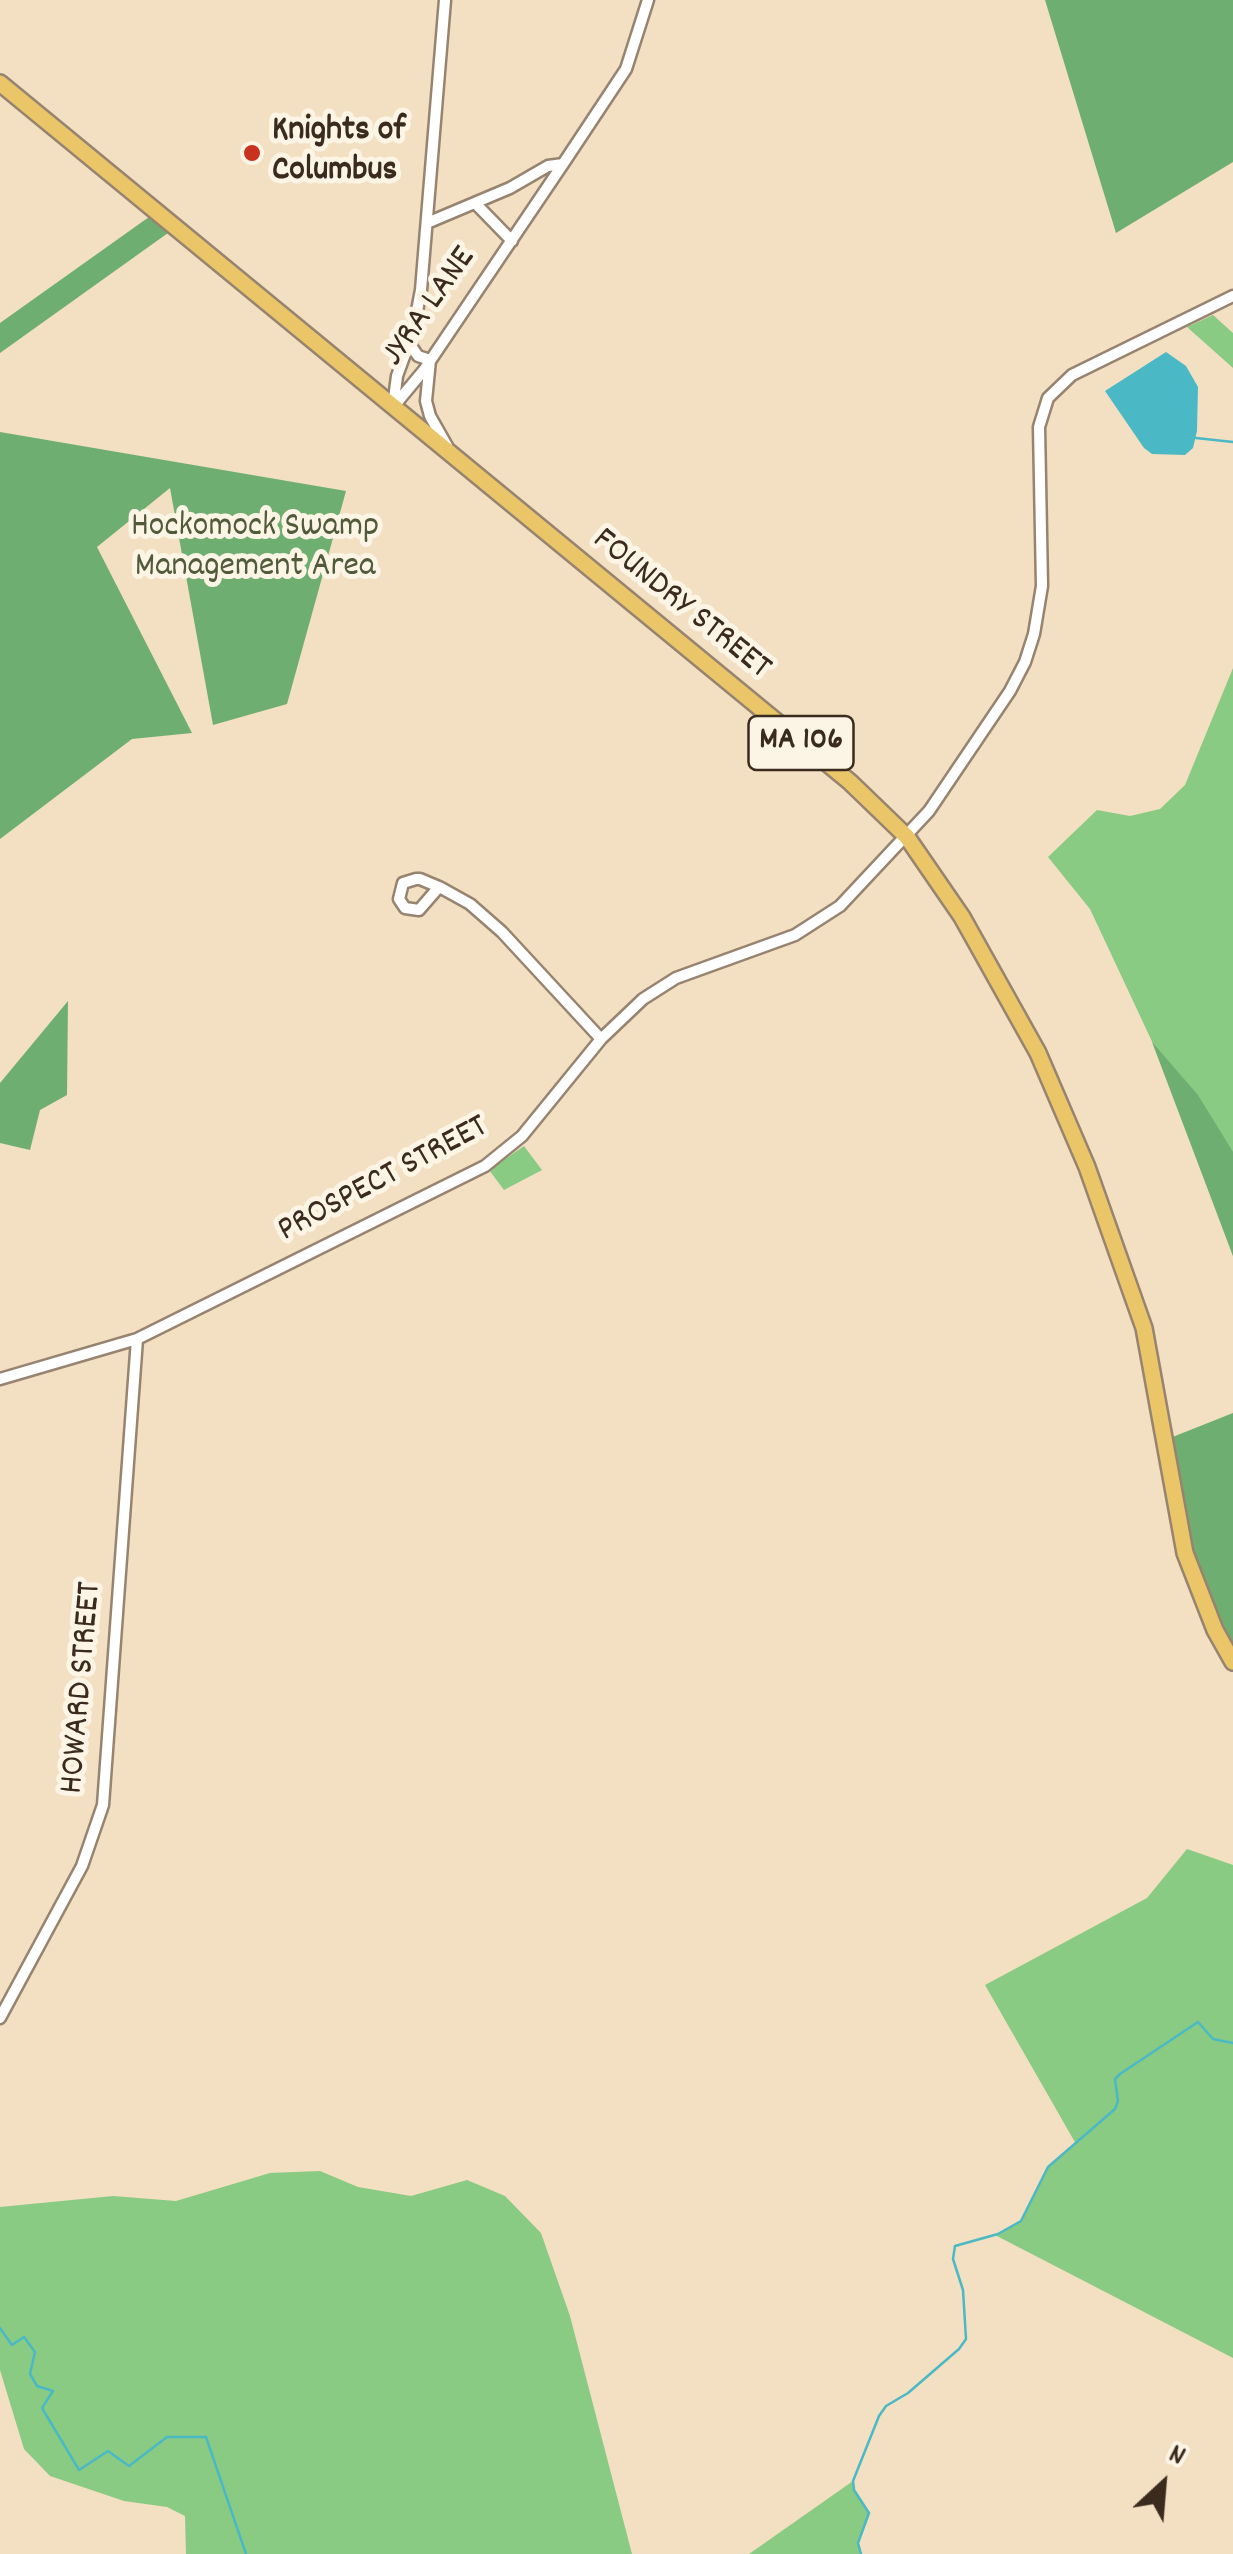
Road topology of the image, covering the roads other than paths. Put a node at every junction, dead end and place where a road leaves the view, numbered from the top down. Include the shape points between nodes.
1 (445, 0) edge
2 (648, 0) edge
3 (0, 83) edge
4 (563, 164) junction
5 (476, 204) junction
6 (426, 223) junction
7 (512, 241) junction
8 (1233, 296) edge
9 (410, 343) junction
10 (430, 360) junction
11 (394, 407) junction
12 (452, 456) junction
13 (907, 837) junction
14 (439, 887) dead end
15 (601, 1040) junction
16 (137, 1340) junction
17 (0, 1379) edge
18 (1233, 1662) edge
19 (0, 2018) edge

1 - 6 street
2 - 4 street, JYRA LANE via 626,69
3 - 11 main road, FOUNDRY STREET / MA 106
4 - 5 street, JYRA LANE
4 - 7 street, JYRA LANE
5 - 6 street, JYRA LANE
5 - 7 street, JYRA LANE
6 - 9 street
7 - 10 street, JYRA LANE
8 - 13 street, PROSPECT STREET via 1072,375 1048,398 1039,427 1042,586 1030,648 1010,691
9 - 10 street
9 - 11 street
10 - 11 street, JYRA LANE
10 - 12 street via 428,409
11 - 12 main road, FOUNDRY STREET / MA 106
12 - 13 main road, FOUNDRY STREET / MA 106 via 850,782
13 - 15 street, PROSPECT STREET via 821,920 668,983
13 - 18 main road, FOUNDRY STREET / MA 106 via 962,917 1038,1053 1087,1166 1144,1328 1185,1553
14 - 15 street via 486,916
15 - 16 street, PROSPECT STREET via 522,1136 492,1162
16 - 17 street, PROSPECT STREET
16 - 19 street, HOWARD STREET via 103,1805 82,1866

